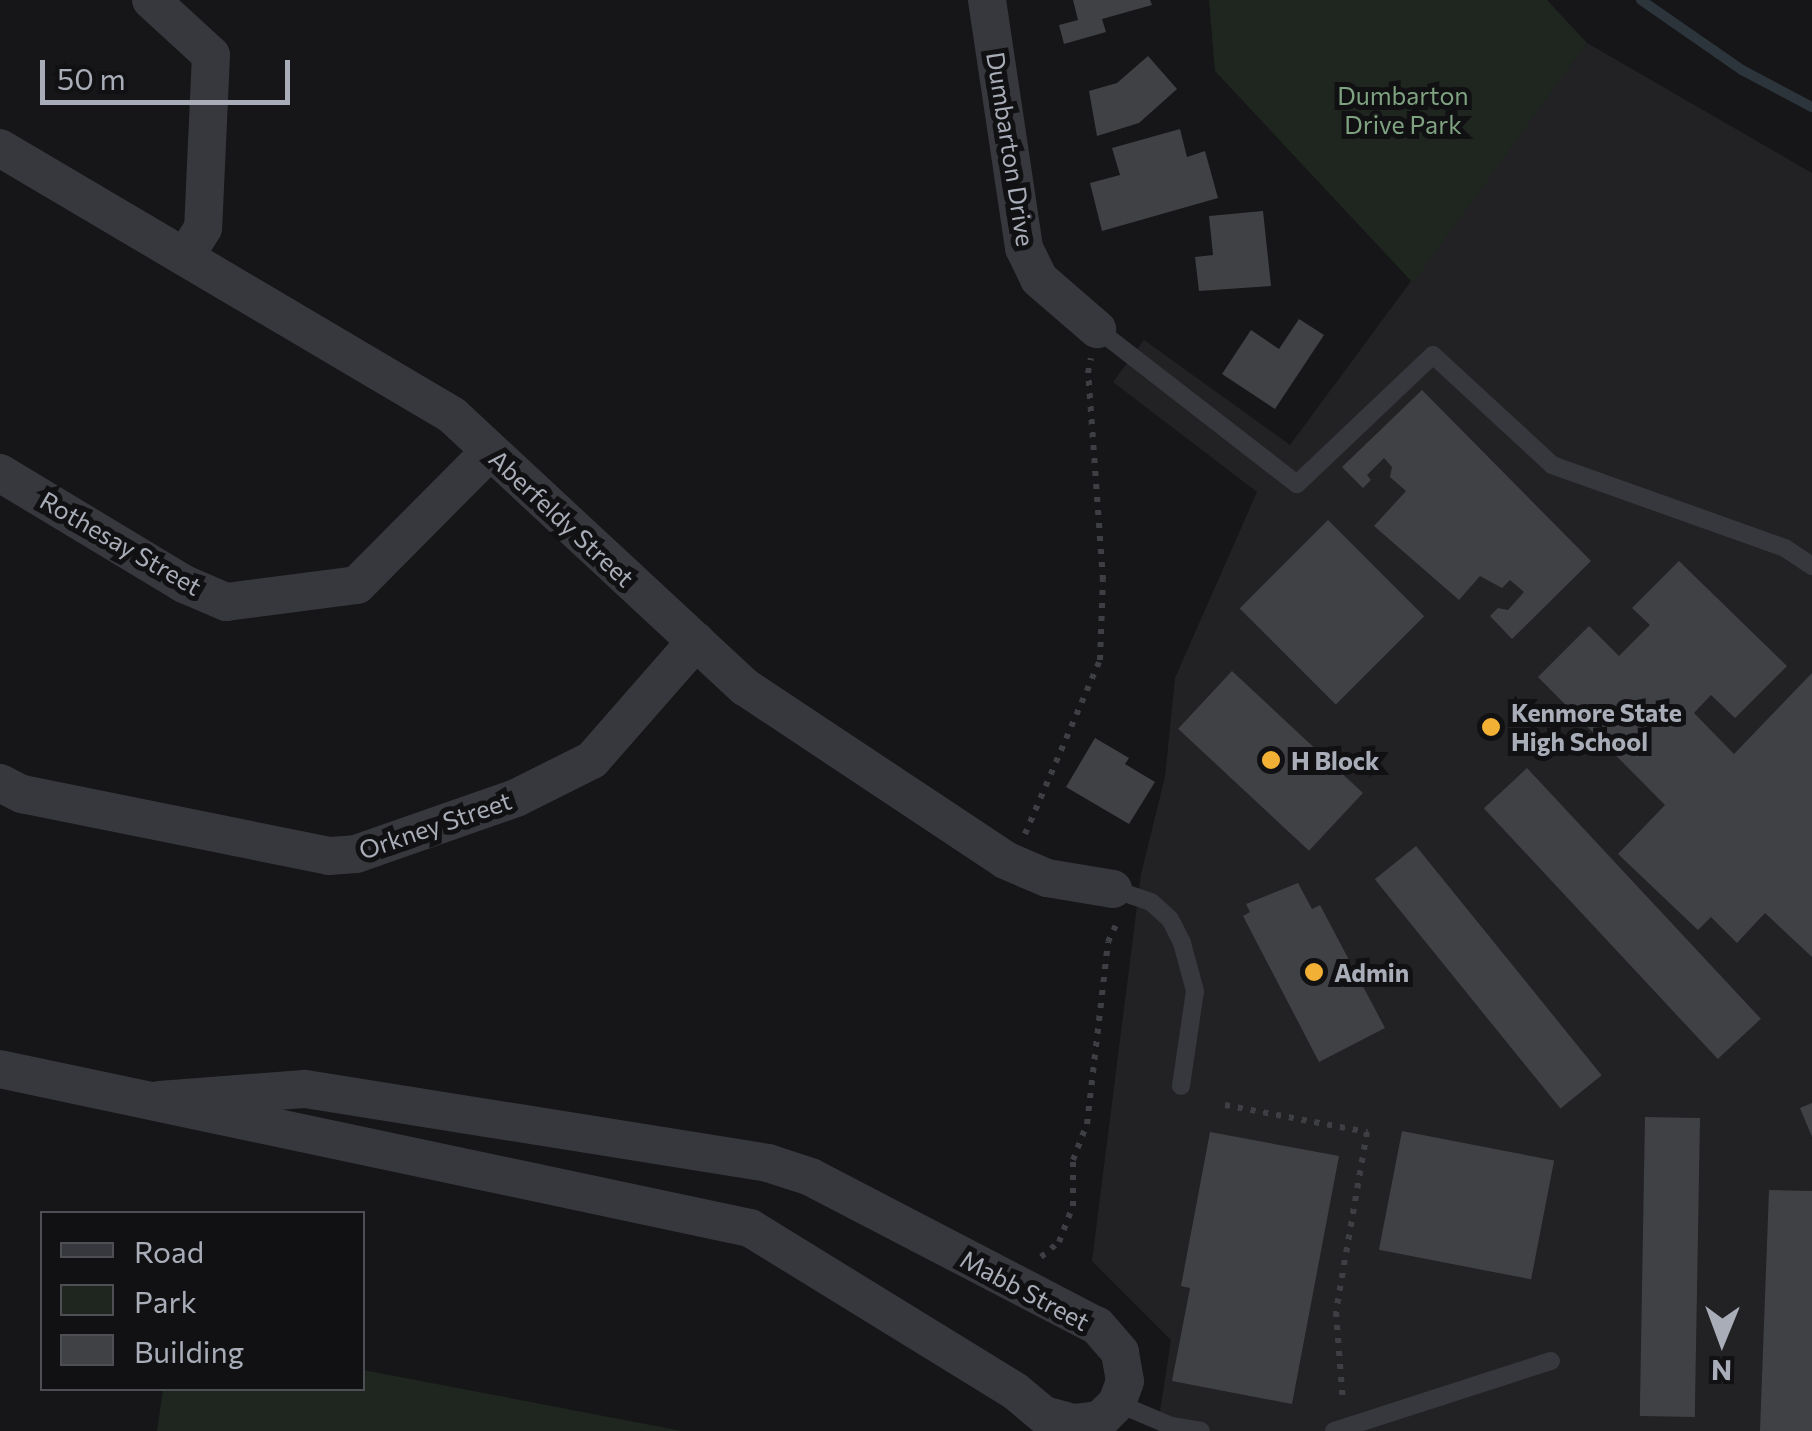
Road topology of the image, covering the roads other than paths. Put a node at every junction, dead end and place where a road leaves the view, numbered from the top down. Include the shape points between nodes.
1 (151, 0) edge
2 (987, 0) edge
3 (0, 148) edge
4 (186, 255) junction
5 (1097, 329) joint
6 (489, 452) junction
7 (0, 473) edge
8 (1812, 566) edge
9 (696, 641) junction
10 (0, 783) edge
11 (1120, 903) joint
12 (0, 1069) edge
13 (1182, 1086) dead end
14 (158, 1100) junction
15 (1551, 1361) dead end
16 (1117, 1404) junction
17 (1201, 1431) edge
18 (1334, 1431) edge

1 - 4 street via 211,55 203,228
2 - 5 street, Dumbarton Drive via 1024,248 1040,280
3 - 4 street, Aberfeldy Street
4 - 6 street, Aberfeldy Street via 452,415
5 - 8 lane via 1297,484 1432,355 1552,464 1785,548
6 - 7 street, Rothesay Street via 356,585 226,602 184,584
6 - 9 street, Aberfeldy Street
9 - 10 street, Orkney Street via 592,760 516,798 356,854 329,856 22,794
9 - 11 street, Aberfeldy Street via 745,687 1005,860
11 - 13 lane via 1151,902 1182,943 1195,991
12 - 14 street, Mabb Street
14 - 16 street, Mabb Street via 750,1228 1044,1415 1074,1423 1100,1420
14 - 16 street, Mabb Street via 304,1089 768,1163 811,1177 1096,1326 1120,1352 1124,1381
15 - 18 lane
16 - 17 lane

